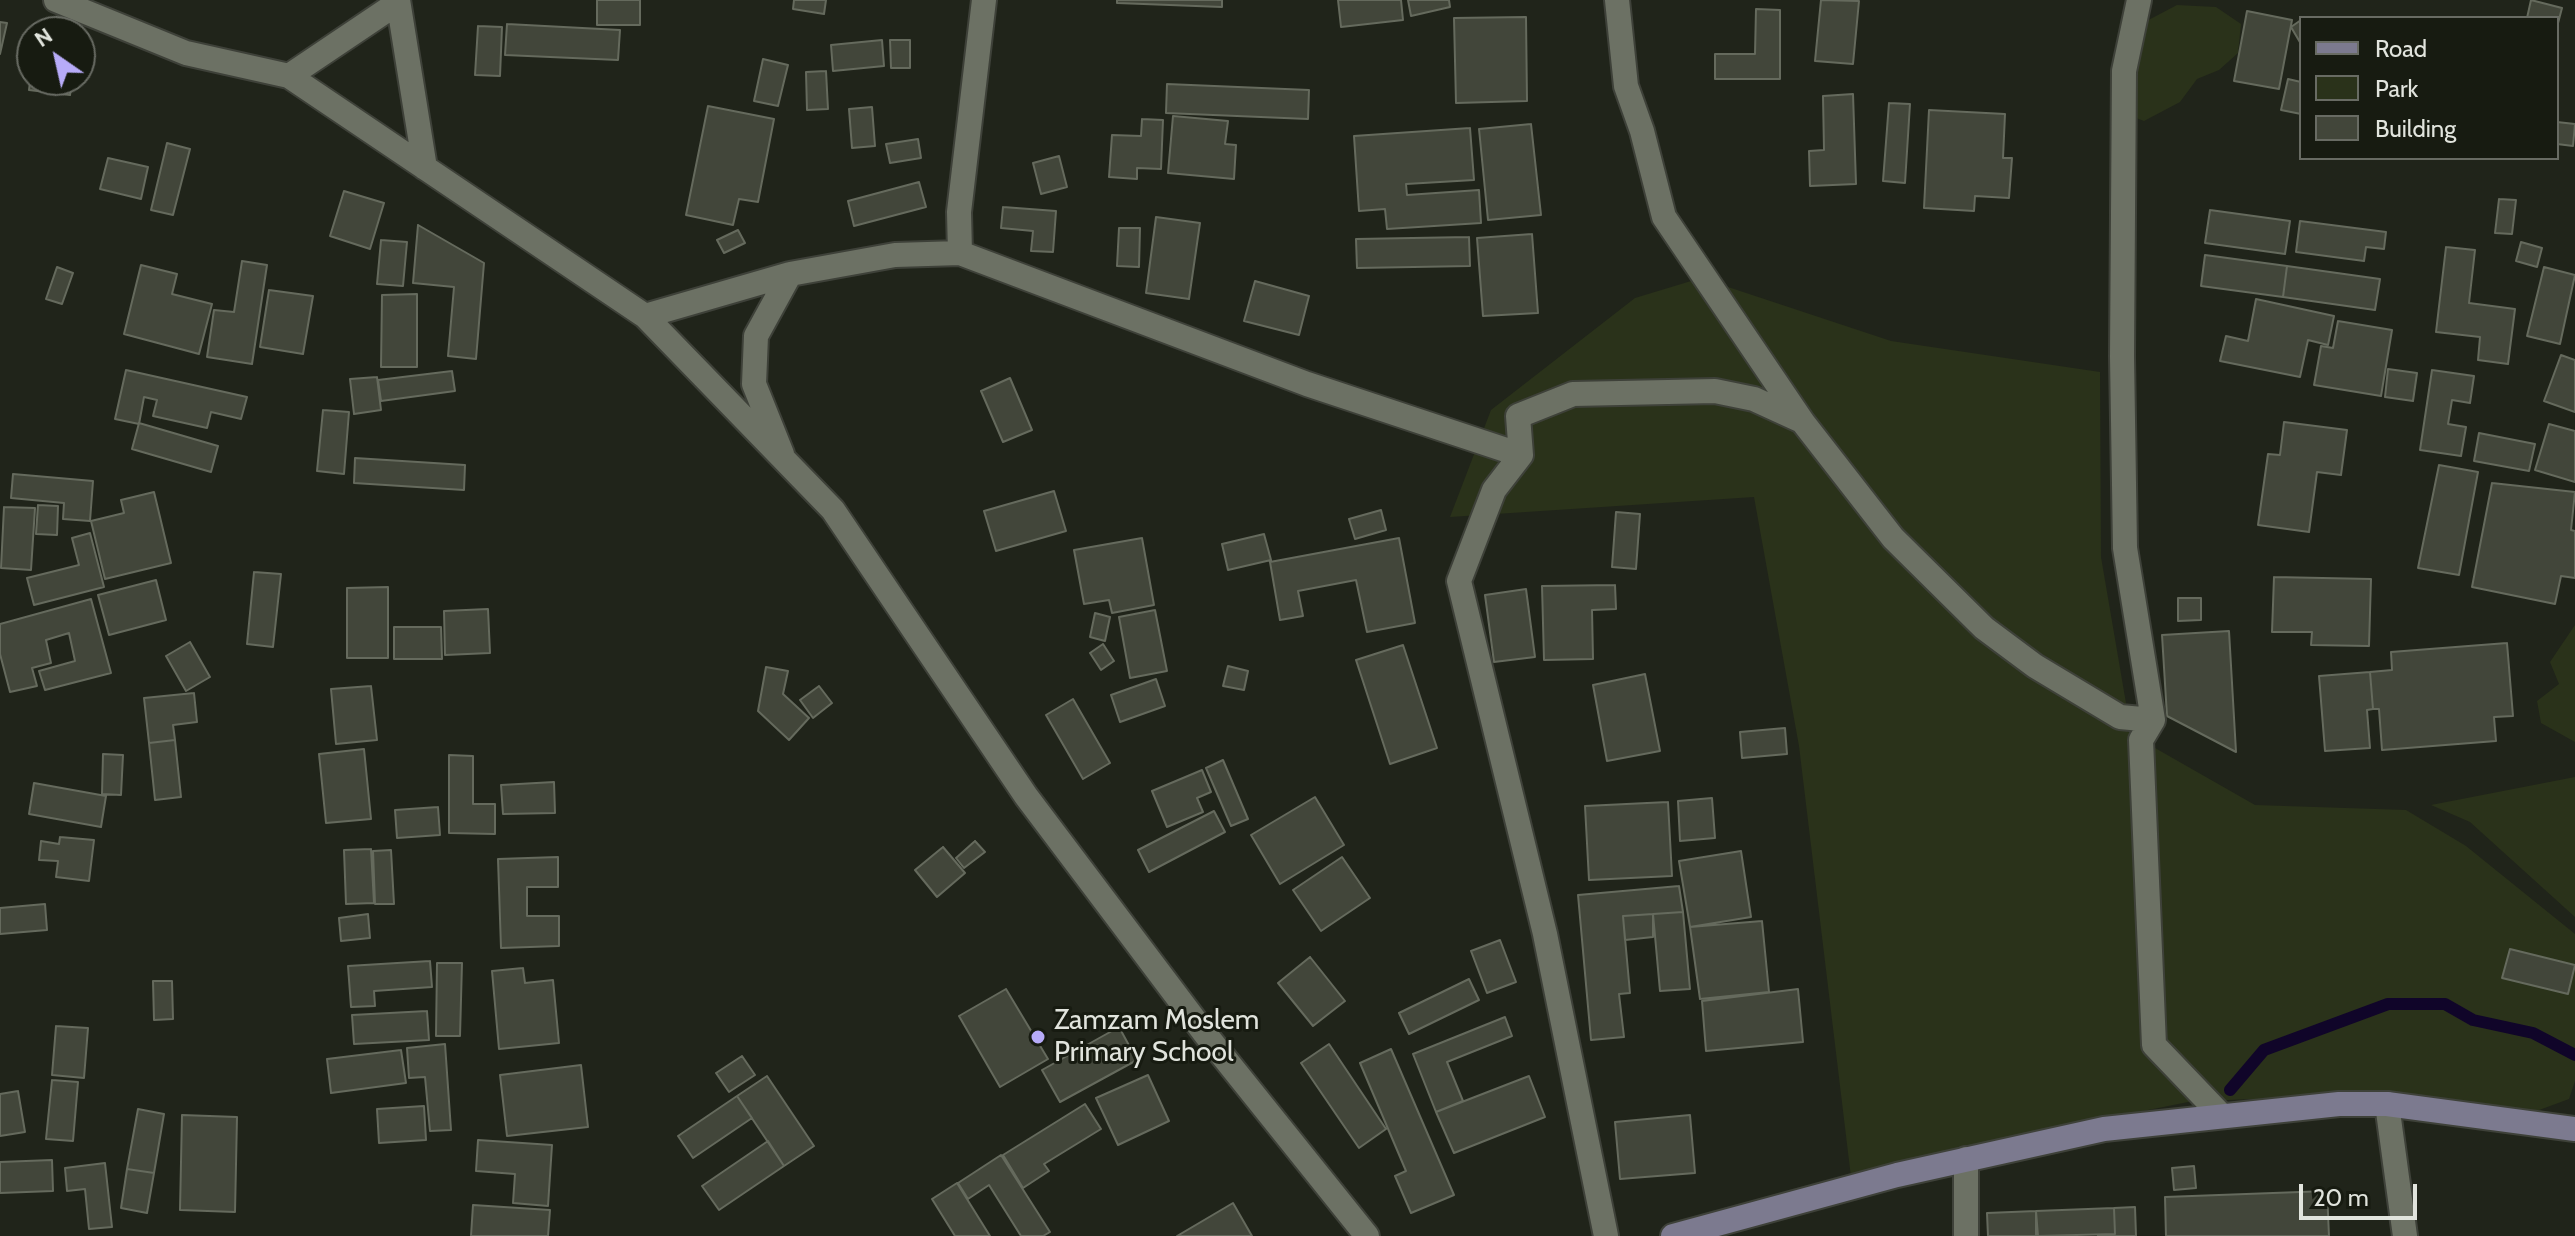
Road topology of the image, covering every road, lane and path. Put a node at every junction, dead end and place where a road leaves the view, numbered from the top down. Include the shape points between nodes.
1 (56, 0) edge
2 (984, 0) edge
3 (1617, 0) edge
4 (2139, 0) edge
5 (397, 2) edge
6 (289, 76) junction
7 (425, 168) junction
8 (960, 253) junction
9 (790, 274) junction
10 (645, 316) junction
11 (1802, 421) junction
12 (1521, 455) junction
13 (786, 463) junction
14 (2153, 720) junction
15 (2387, 1104) junction
16 (2221, 1115) junction
17 (2575, 1129) edge
18 (1966, 1159) junction
19 (1367, 1236) edge
20 (1606, 1236) edge
21 (1673, 1236) edge
22 (1966, 1236) edge
23 (2405, 1236) edge

1 - 6 street via 186,53
2 - 8 street via 959,212
3 - 11 street via 1626,86 1664,217
4 - 14 street via 2124,71 2125,548
5 - 6 street
5 - 7 street
6 - 7 street
7 - 10 street
8 - 9 street via 895,255
8 - 12 street via 1307,384
9 - 10 street
9 - 13 street via 756,336 754,384
10 - 13 street
11 - 12 street via 1754,399 1715,391 1573,394 1518,416
11 - 14 street via 1893,538 1984,628 2120,717
12 - 20 street via 1494,490 1459,581 1545,934
13 - 19 street via 833,510 1026,796 1206,1035
14 - 16 street via 2141,740 2154,1045
15 - 16 street
15 - 17 street
15 - 23 street
16 - 18 street via 2104,1129
18 - 21 street
18 - 22 street

